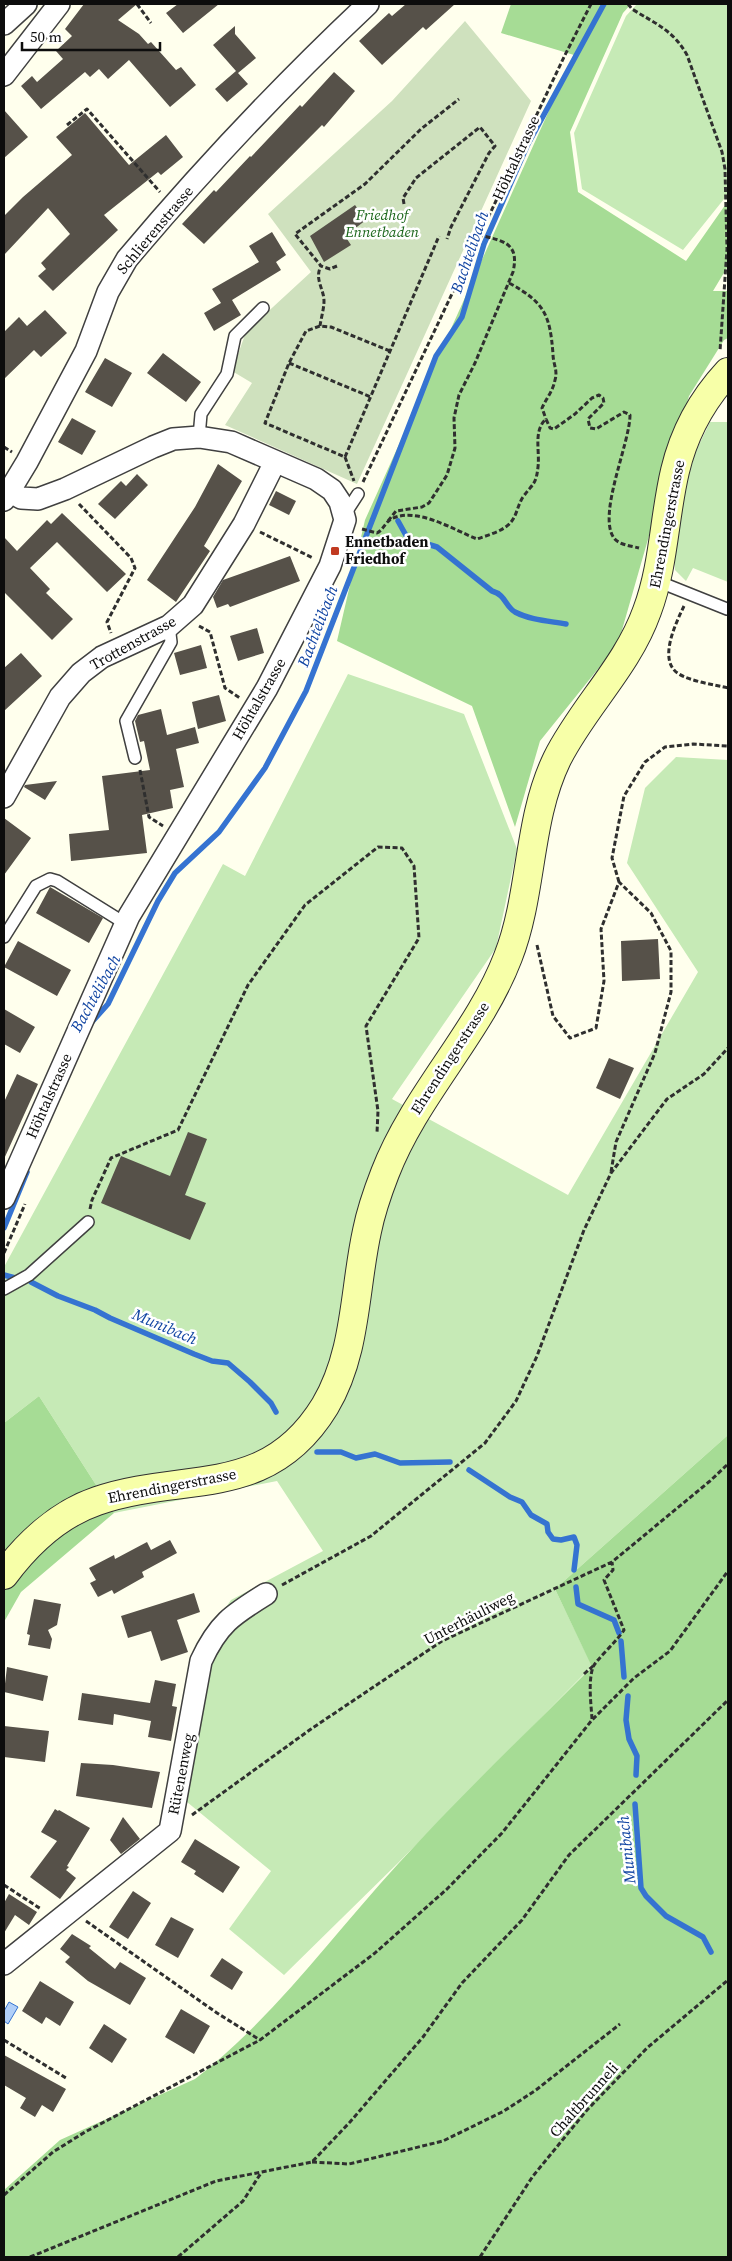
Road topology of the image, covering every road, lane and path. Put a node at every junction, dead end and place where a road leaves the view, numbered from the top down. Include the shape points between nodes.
1 (26, 4) edge
2 (59, 4) edge
3 (137, 4) edge
4 (368, 4) edge
5 (591, 4) edge
6 (628, 4) edge
7 (150, 23) dead end
8 (4, 24) edge
9 (4, 75) edge
10 (459, 98) dead end
11 (67, 125) dead end
12 (404, 204) dead end
13 (165, 215) junction
14 (481, 235) junction
15 (439, 236) dead end
16 (447, 239) dead end
17 (321, 266) junction
18 (337, 266) dead end
19 (509, 283) junction
20 (263, 308) dead end
21 (320, 326) junction
22 (390, 351) junction
23 (289, 363) junction
24 (723, 378) edge
25 (371, 397) junction
26 (546, 419) junction
27 (199, 437) junction
28 (345, 456) junction
29 (275, 462) junction
30 (65, 489) junction
31 (358, 494) junction
32 (6, 495) edge
33 (345, 514) junction
34 (388, 522) junction
35 (244, 524) junction
36 (365, 530) dead end
37 (662, 552) junction
38 (330, 566) junction
39 (657, 581) junction
40 (690, 595) junction
41 (726, 609) dead end
42 (176, 621) junction
43 (118, 649) junction
44 (728, 688) edge
45 (255, 707) junction
46 (728, 746) edge
47 (135, 758) joint
48 (4, 797) edge
49 (178, 836) junction
50 (619, 882) junction
51 (126, 924) junction
52 (4, 937) edge
53 (535, 940) dead end
54 (728, 1048) edge
55 (377, 1135) dead end
56 (610, 1173) junction
57 (4, 1198) edge
58 (88, 1222) joint
59 (4, 1289) edge
60 (728, 1464) edge
61 (612, 1562) junction
62 (728, 1571) edge
63 (4, 1575) edge
64 (266, 1594) joint
65 (593, 1666) junction
66 (584, 1674) dead end
67 (728, 1700) edge
68 (592, 1720) junction
69 (170, 1830) junction
70 (4, 1885) edge
71 (42, 1910) dead end
72 (72, 1911) junction
73 (4, 1964) edge
74 (728, 1980) edge
75 (620, 2024) dead end
76 (4, 2040) edge
77 (260, 2040) junction
78 (66, 2078) dead end
79 (312, 2162) junction
80 (262, 2172) junction
81 (4, 2195) edge
82 (30, 2257) edge
83 (178, 2257) edge
84 (480, 2257) edge

1 - 8 street
2 - 9 street
3 - 7 path
4 - 13 street, Schlierenstrasse via 324,44
5 - 14 path, Höhtalstrasse
6 - 24 path via 675,36 682,45 722,152 727,249
10 - 17 path via 421,129 364,184 295,234
11 - 13 path via 88,109 160,192 153,202
12 - 16 path via 403,198 416,178 480,127 495,146
13 - 32 street, Schlierenstrasse via 115,276 86,351
14 - 19 path via 500,239 512,249 515,264
14 - 31 path, Höhtalstrasse
15 - 22 path
17 - 18 path via 330,269
17 - 21 path via 318,278 324,300
19 - 26 path via 533,298 550,324 557,371 550,396 542,408
19 - 34 path via 459,395 454,418 455,448 447,475 429,503 396,511
20 - 27 lane via 235,336 227,374 201,414
21 - 22 path via 331,326
21 - 23 path via 306,331
22 - 25 path
23 - 25 path
23 - 28 path via 264,422
24 - 37 main road, Ehrendingerstrasse via 688,430 676,466
25 - 28 path
26 - 34 path via 540,426 535,484 523,497 511,522 477,539 432,520 403,516
26 - 37 path via 550,428 554,428 598,395 604,403 588,419 590,428 596,428 624,412 629,413 629,430 612,494 613,537 624,544
27 - 29 street via 231,442
27 - 30 street via 153,446
28 - 31 path
29 - 33 street via 316,479 332,490
29 - 35 street, Trottenstrasse
30 - 32 street via 38,499
30 - 43 path via 131,558 135,568 107,622
31 - 33 lane, Höhtalstrasse
33 - 38 street, Höhtalstrasse
34 - 36 path via 380,532
35 - 38 path
35 - 42 street, Trottenstrasse via 201,593
37 - 39 main road, Ehrendingerstrasse
38 - 45 street, Höhtalstrasse
39 - 40 lane
39 - 63 main road, Ehrendingerstrasse via 637,638 571,735 546,786 518,927 502,970 488,999 410,1120 384,1176 366,1232 350,1343 335,1387 323,1409 290,1446 250,1470 233,1477 124,1493 94,1502 64,1517 38,1537
40 - 41 lane
40 - 44 path via 671,633 671,667 680,675
42 - 43 street, Trottenstrasse
42 - 45 path via 210,632 225,688
42 - 47 lane via 171,642 126,722
43 - 48 street, Trottenstrasse via 90,665 60,697
45 - 49 street, Höhtalstrasse
46 - 50 path via 665,746 645,762 624,796 612,858
47 - 49 path via 149,817
49 - 51 street, Höhtalstrasse
50 - 53 path via 601,928 604,981 596,1028 570,1038 553,1016
50 - 56 path via 651,913 671,951 671,992 655,1053 616,1142
51 - 52 lane via 50,879 36,886
51 - 57 street, Höhtalstrasse
54 - 56 path via 704,1074 667,1099
55 - 58 path via 378,1111 366,1026 418,938 414,866 402,848 378,847 305,904 248,985 178,1130 111,1158 92,1200
56 - 64 path via 584,1230 537,1356 516,1401 485,1443 372,1536
58 - 59 lane via 29,1275
60 - 61 path, Unterhäuliweg
61 - 65 path via 613,1570 604,1580 624,1630
61 - 69 path, Unterhäuliweg via 442,1641
62 - 68 path via 670,1651 634,1678
64 - 69 street, Rütenenweg via 226,1620 201,1661
65 - 66 path
65 - 68 path
67 - 79 path via 569,1854 522,1920 462,1983 423,2037
68 - 77 path via 502,1833 448,1888 375,1953
69 - 72 street, Rütenenweg
70 - 71 path
72 - 73 street, Rütenenweg
72 - 77 path
74 - 84 path, Chaltbrunneli via 647,2048 587,2110 533,2176
75 - 79 path via 536,2090 504,2111 443,2141 350,2164
76 - 78 path
77 - 81 path via 85,2132 53,2152
79 - 80 path
80 - 82 path via 216,2181
80 - 83 path via 244,2201

